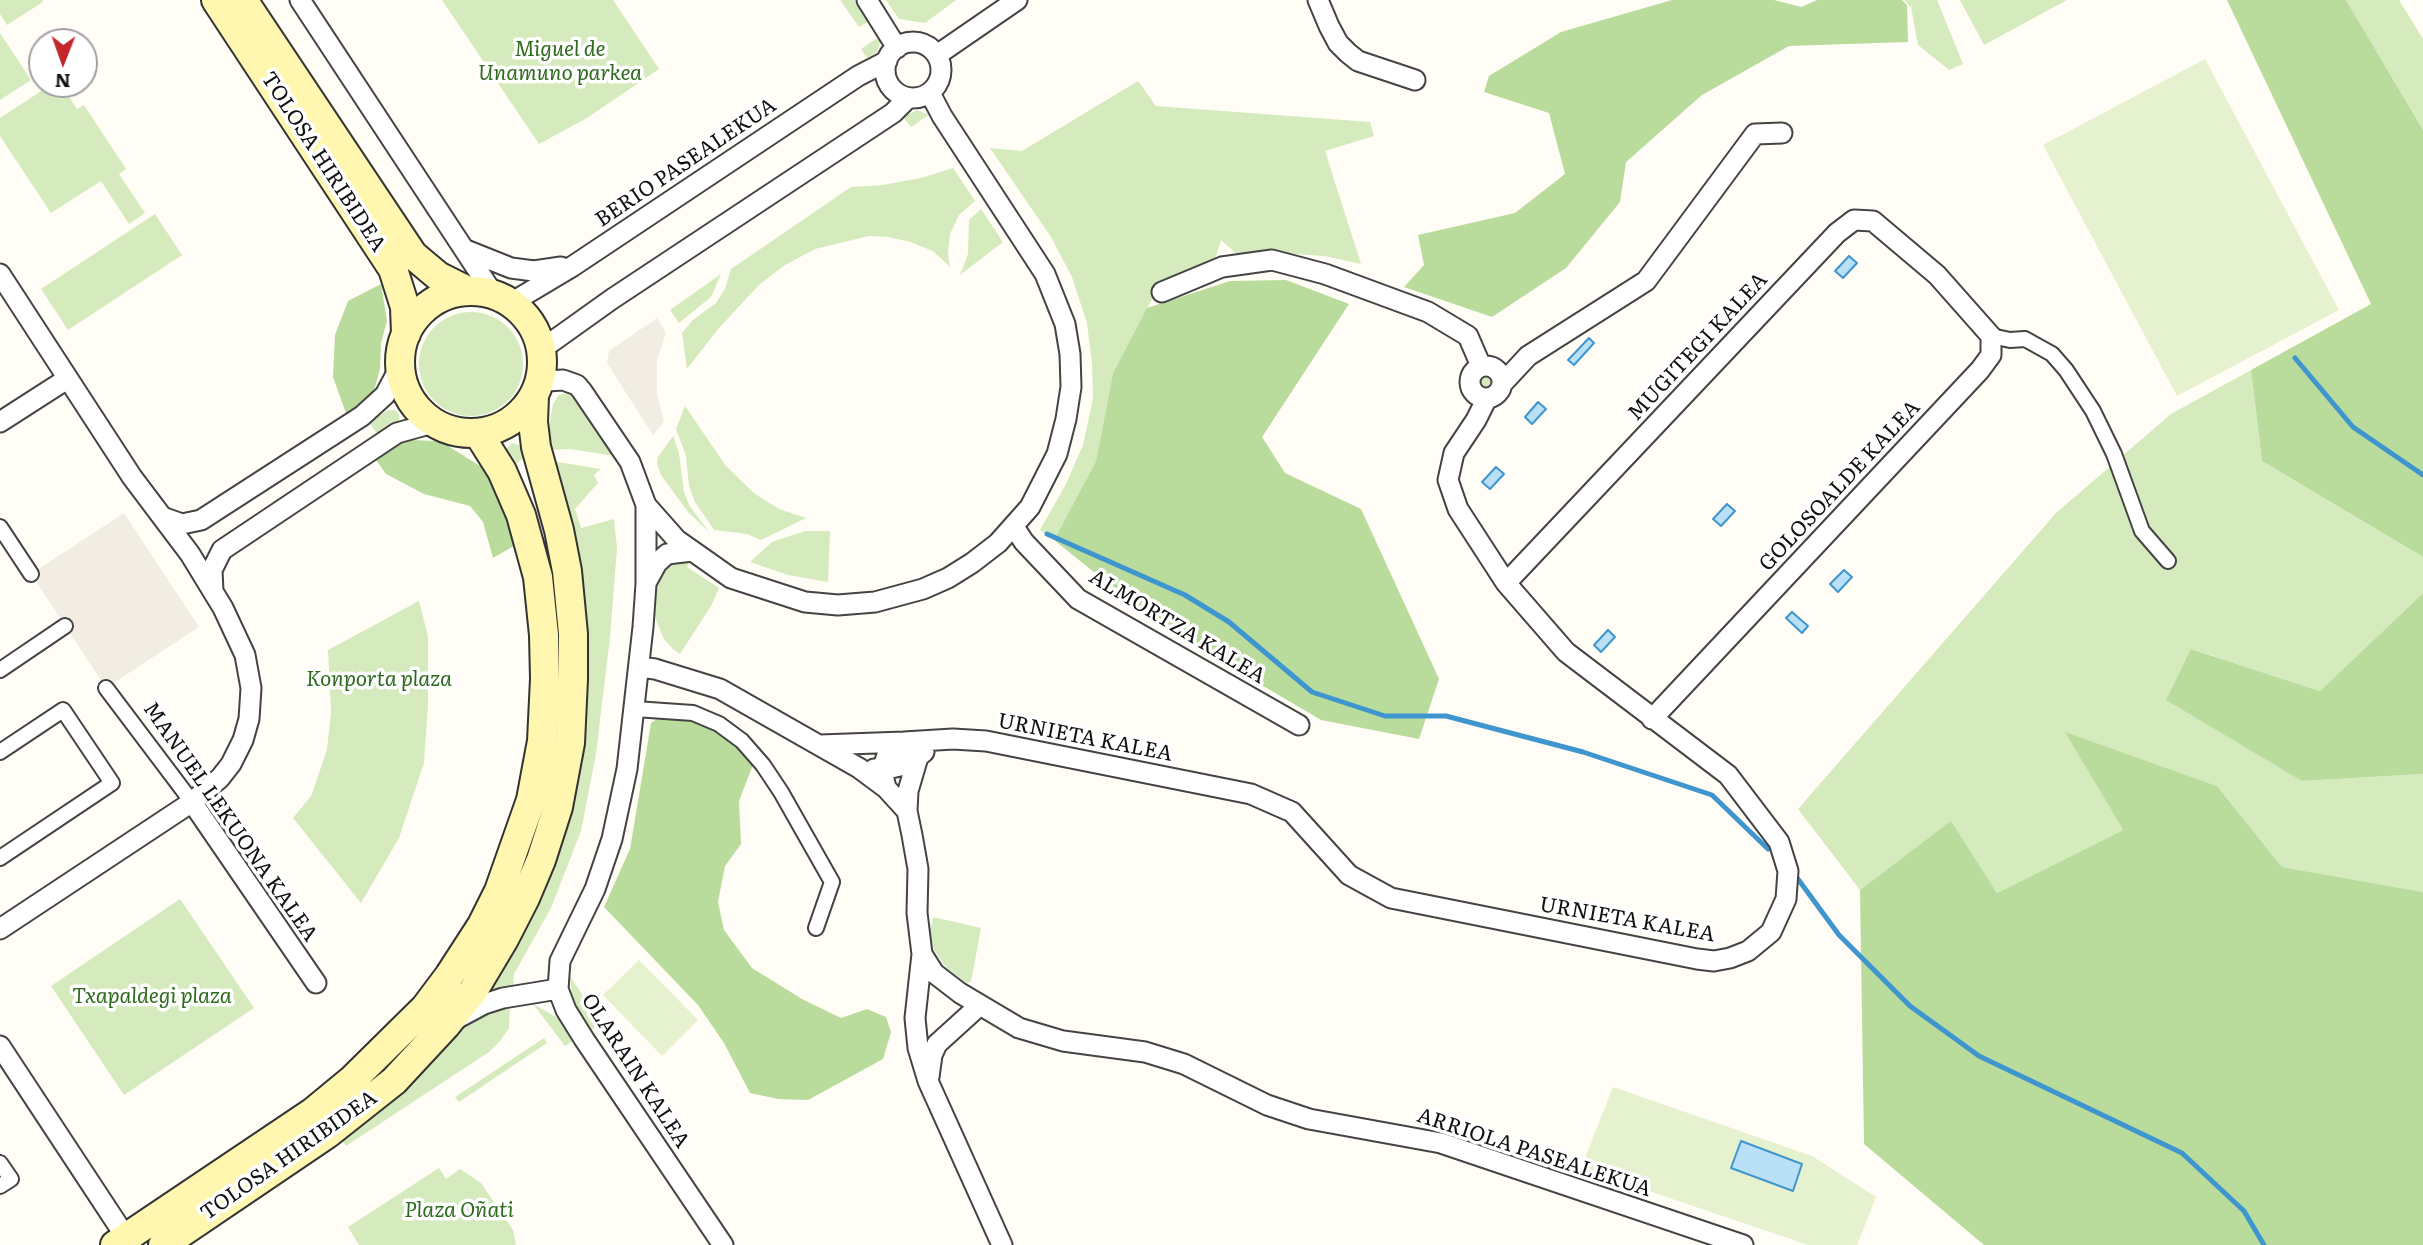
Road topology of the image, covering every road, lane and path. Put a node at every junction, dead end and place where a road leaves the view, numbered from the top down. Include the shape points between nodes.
1 (216, 0) edge
2 (243, 0) edge
3 (300, 0) edge
4 (867, 0) edge
5 (1017, 0) edge
6 (1318, 0) edge
7 (892, 54) junction
8 (937, 55) junction
9 (1415, 80) dead end
10 (930, 93) junction
11 (908, 98) junction
12 (1782, 133) dead end
13 (465, 250) junction
14 (573, 265) junction
15 (0, 274) edge
16 (1161, 292) dead end
17 (491, 296) junction
18 (406, 334) junction
19 (1991, 336) junction
20 (542, 349) junction
21 (1482, 366) junction
22 (400, 367) junction
23 (67, 379) junction
24 (1502, 384) junction
25 (537, 391) junction
26 (1487, 398) junction
27 (0, 422) edge
28 (433, 423) junction
29 (478, 433) junction
30 (132, 477) junction
31 (646, 505) junction
32 (165, 518) junction
33 (0, 527) edge
34 (1014, 527) junction
35 (222, 550) junction
36 (692, 551) junction
37 (190, 554) junction
38 (2168, 561) dead end
39 (31, 574) dead end
40 (646, 583) junction
41 (1506, 583) junction
42 (214, 592) junction
43 (65, 626) dead end
44 (640, 667) junction
45 (0, 670) edge
46 (106, 688) dead end
47 (635, 709) junction
48 (1652, 719) junction
49 (1299, 725) dead end
50 (820, 746) junction
51 (911, 750) junction
52 (0, 752) edge
53 (884, 779) junction
54 (192, 802) junction
55 (907, 811) junction
56 (0, 858) edge
57 (816, 928) dead end
58 (0, 929) edge
59 (922, 954) junction
60 (316, 983) dead end
61 (558, 989) junction
62 (980, 1005) junction
63 (446, 1025) junction
64 (0, 1046) edge
65 (928, 1081) junction
66 (0, 1163) edge
67 (0, 1186) edge
68 (124, 1242) edge
69 (163, 1245) edge
70 (723, 1245) edge
71 (1002, 1245) edge
72 (1743, 1245) edge

1 - 18 main road, TOLOSA HIRIBIDEA via 393,269 402,294
2 - 17 main road, TOLOSA HIRIBIDEA via 413,255 438,276
3 - 13 street
4 - 7 street
5 - 8 street
6 - 9 street via 1348,53 1358,61
7 - 8 street via 908,43 921,44
7 - 11 street via 885,69 889,84
7 - 14 street, BERIO PASEALEKUA
8 - 10 street via 940,79
10 - 11 street
10 - 34 street via 1045,274 1065,324 1071,387 1066,419 1041,488
11 - 20 street via 893,113
12 - 24 street via 1755,134 1646,281 1528,355
13 - 14 street via 511,268 534,271
13 - 17 street
14 - 17 street, BERIO PASEALEKUA
15 - 23 street
16 - 21 street via 1222,267 1272,260 1428,312 1468,335
17 - 18 main road via 452,294 425,309
17 - 20 main road via 525,315
18 - 22 main road
19 - 38 street via 2025,339 2052,354 2066,370 2114,454 2142,531
19 - 41 street, MUGITEGI KALEA via 1937,275 1873,221 1854,220
19 - 48 street, GOLOSOALDE KALEA via 1991,355 1980,370
20 - 25 main road
21 - 24 street via 1497,370
21 - 26 street via 1470,383 1475,393
22 - 28 main road via 407,393
22 - 32 street via 385,395 362,416 212,513 192,523
23 - 27 street
23 - 30 street
24 - 26 street
25 - 29 main road via 513,420
25 - 31 street via 547,381 563,380 582,391 630,462
25 - 63 main road, TOLOSA HIRIBIDEA via 536,447 568,571 573,645 570,743 558,807 525,898 473,991
26 - 41 street, URNIETA KALEA via 1454,453 1448,480 1458,509
28 - 29 main road
28 - 35 street via 397,433
29 - 68 main road, TOLOSA HIRIBIDEA via 502,471 521,515 538,577 544,635 542,741 531,800 499,891 482,925 425,1008 353,1079 313,1112
30 - 32 street
30 - 37 street via 165,541
31 - 36 street
31 - 40 street, OLARAIN KALEA
32 - 37 street
33 - 39 street
34 - 36 street via 948,578 866,604 838,606 774,594 731,578
34 - 49 street, ALMORTZA KALEA via 1078,599
35 - 37 street
35 - 42 street via 212,570
36 - 40 street via 667,554
37 - 42 street
40 - 44 street, OLARAIN KALEA
41 - 48 street, URNIETA KALEA via 1566,652
42 - 54 street via 245,655 251,688 249,719 231,764
43 - 45 street
44 - 47 street, OLARAIN KALEA
44 - 50 street via 720,689
46 - 54 street, MANUEL LEKUONA KALEA
47 - 57 street via 693,713 719,724 763,765 832,882
47 - 61 street, OLARAIN KALEA via 612,839 595,889 561,961
48 - 51 street, URNIETA KALEA via 1728,775 1779,842 1788,872 1786,899 1771,932 1748,951 1730,958 1697,959 1391,898 1349,875 1292,812 1251,794 986,741 953,738
50 - 51 street
50 - 53 street
51 - 53 street
51 - 55 street
52 - 56 street via 63,710 112,783
53 - 55 street
54 - 58 street
54 - 60 street, MANUEL LEKUONA KALEA
55 - 59 street via 918,869
59 - 62 street, ARRIOLA PASEALEKUA via 934,974
59 - 65 street via 915,1018
61 - 63 street via 484,1004
61 - 70 street, OLARAIN KALEA via 584,1040
62 - 65 street via 937,1044
62 - 72 street, ARRIOLA PASEALEKUA via 1040,1036 1145,1052 1184,1064 1267,1105 1309,1119 1440,1143
63 - 69 main road, TOLOSA HIRIBIDEA via 394,1081 327,1134
64 - 68 street
65 - 71 street
66 - 67 street via 11,1179

